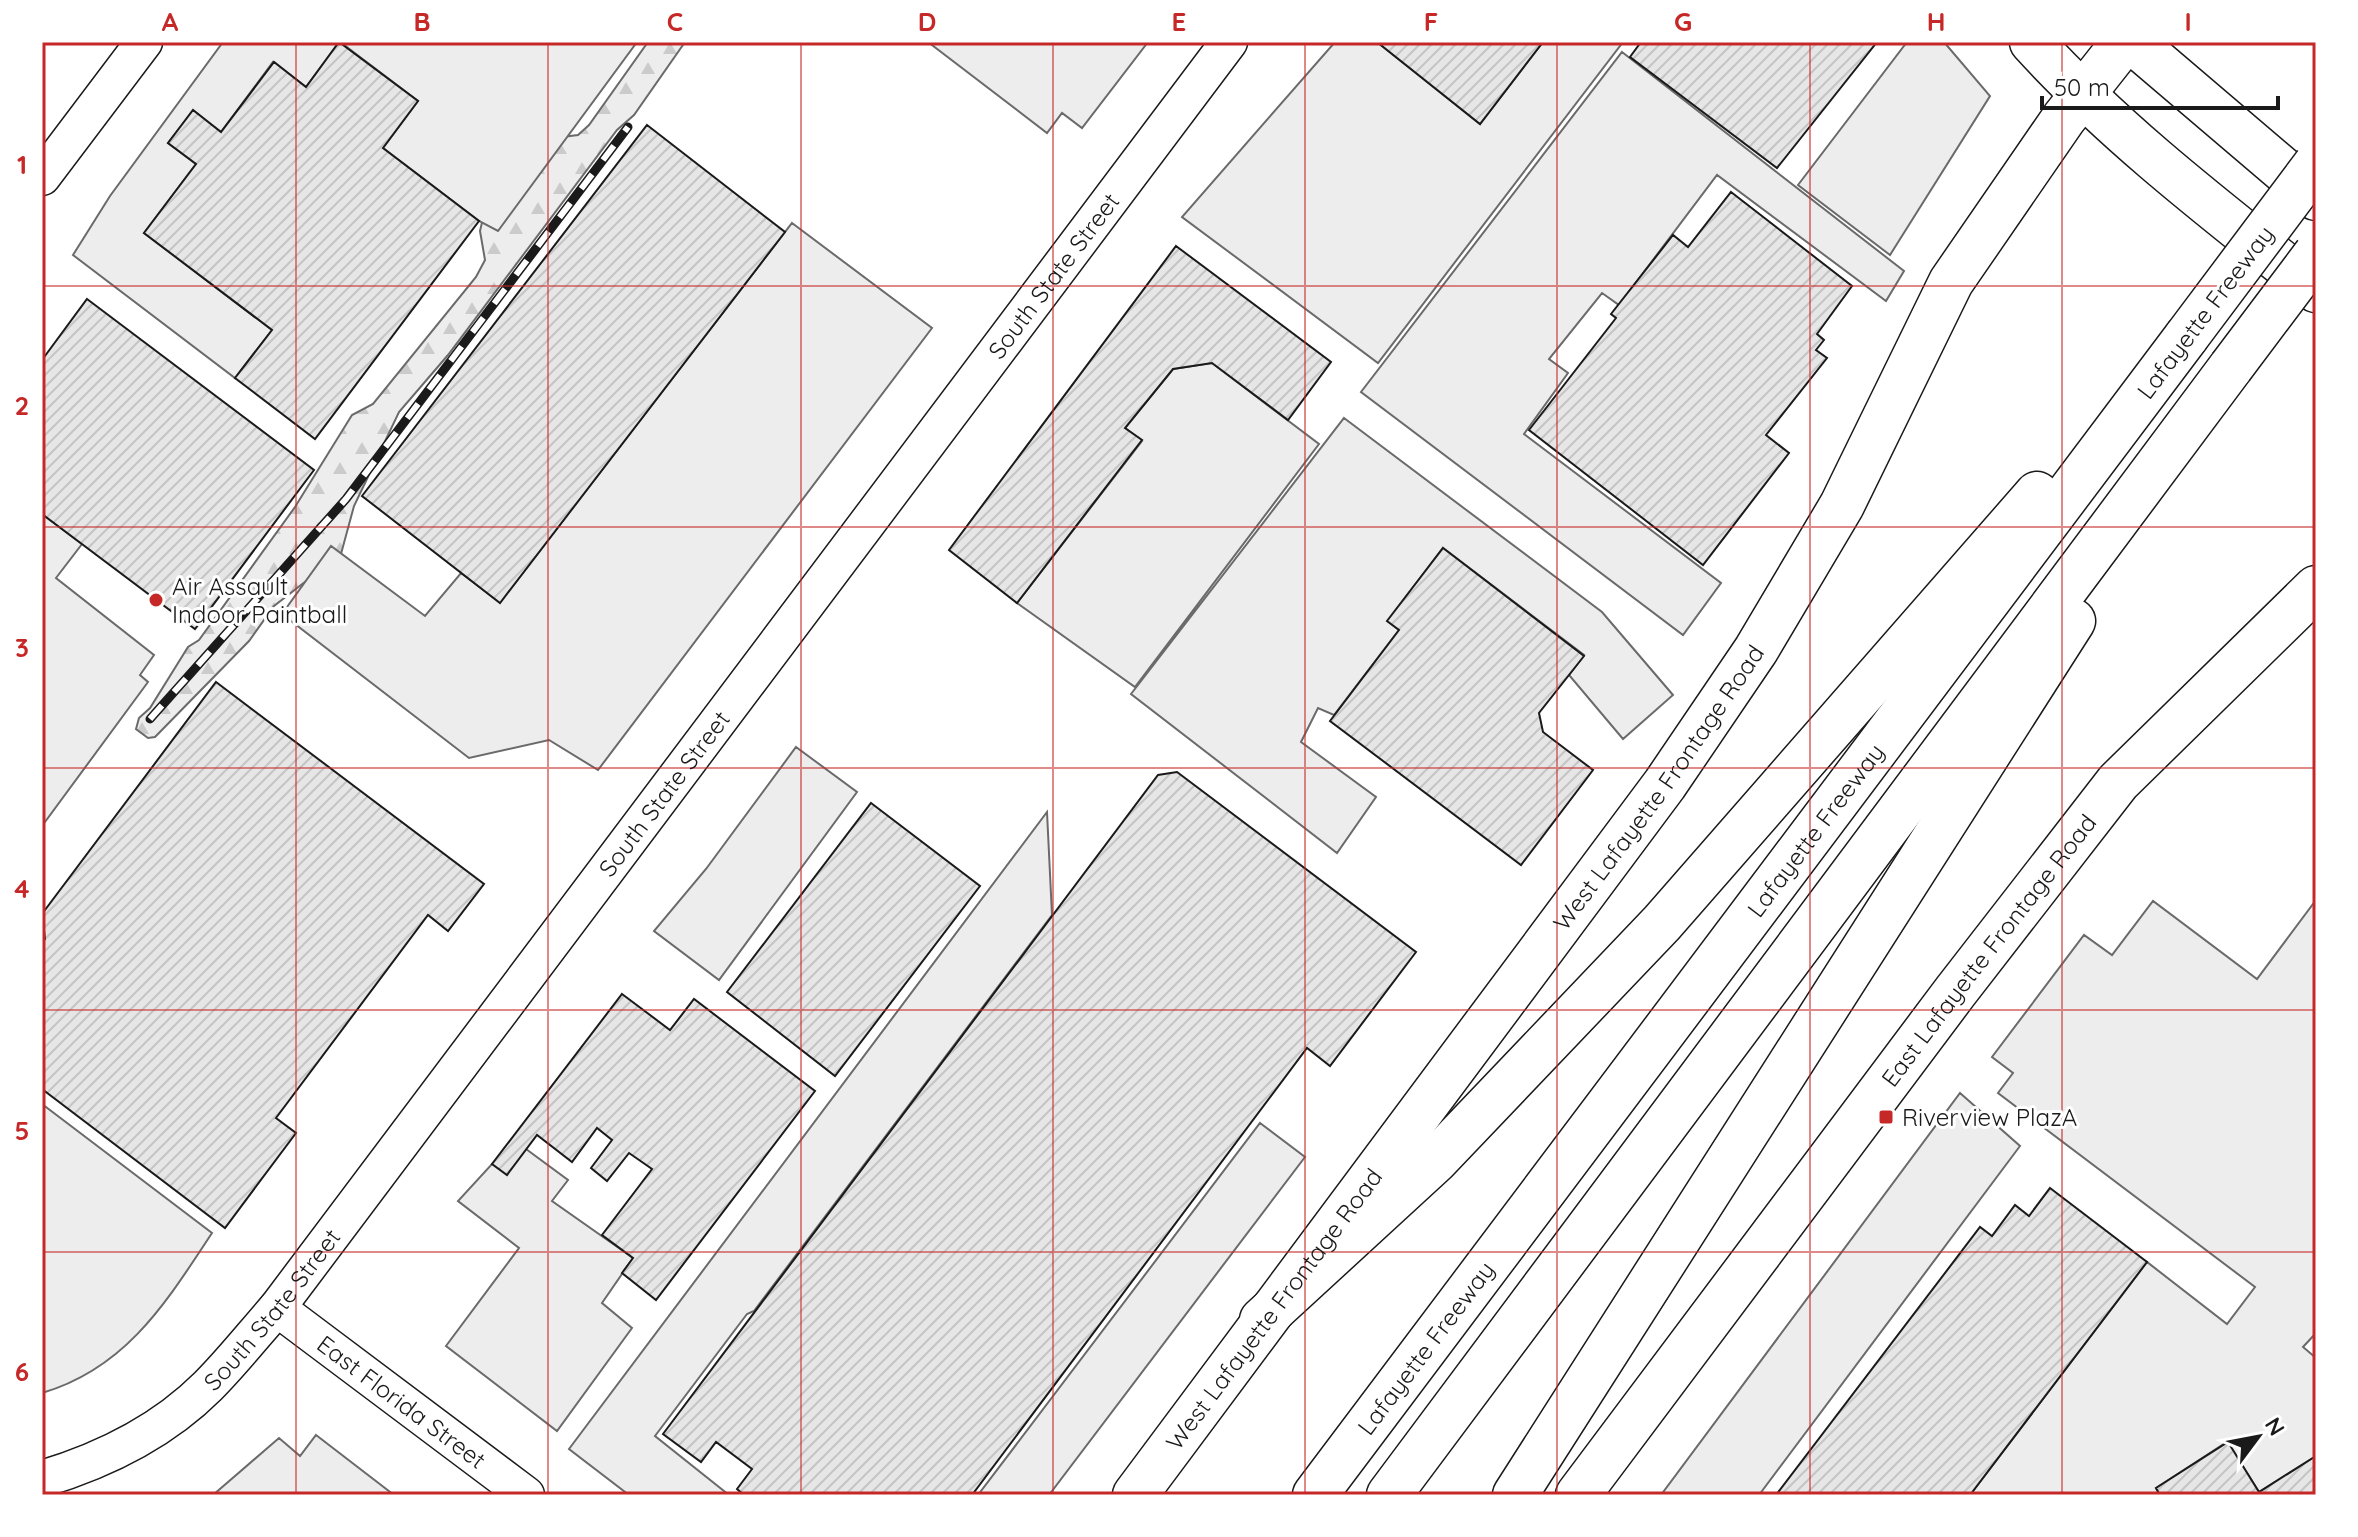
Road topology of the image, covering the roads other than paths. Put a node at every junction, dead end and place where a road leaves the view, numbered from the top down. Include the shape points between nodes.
1 (144, 42) edge
2 (1229, 42) edge
3 (2032, 42) edge
4 (2124, 42) edge
5 (2133, 42) edge
6 (2083, 94) junction
7 (2316, 164) edge
8 (42, 177) edge
9 (2316, 198) edge
10 (2316, 254) edge
11 (2316, 290) edge
12 (2176, 350) junction
13 (2221, 382) junction
14 (2316, 588) edge
15 (277, 1308) junction
16 (1262, 1320) junction
17 (42, 1479) edge
18 (526, 1495) edge
19 (1135, 1495) edge
20 (1315, 1495) edge
21 (1389, 1495) edge
22 (1515, 1495) edge
23 (1578, 1495) edge

1 - 8 street
2 - 15 street, South State Street
3 - 6 main road
4 - 6 main road, West Lafayette Frontage Road
5 - 9 main road
6 - 11 main road via 2201,199
6 - 16 main road, West Lafayette Frontage Road via 1951,282 1842,505 1748,662 1665,784
7 - 12 main road, Lafayette Freeway, bridge
10 - 13 main road, bridge
12 - 16 main road via 2000,534 1662,923 1435,1161
12 - 20 main road, Lafayette Freeway
13 - 21 main road
13 - 22 main road via 2018,711
14 - 23 main road, East Lafayette Frontage Road via 2118,782
15 - 17 street, South State Street via 175,1415 93,1460
15 - 18 street, East Florida Street
16 - 19 main road, West Lafayette Frontage Road

